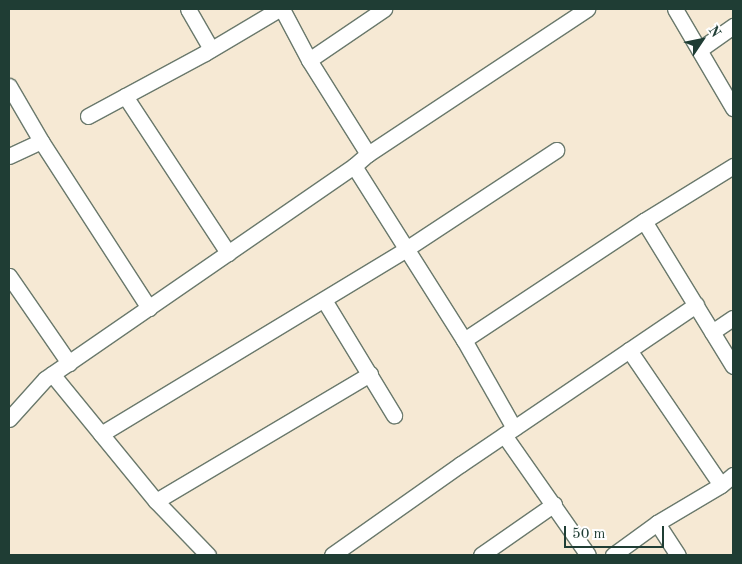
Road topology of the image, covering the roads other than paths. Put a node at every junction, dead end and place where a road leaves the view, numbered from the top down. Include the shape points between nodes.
1 (188, 9) edge
2 (281, 9) edge
3 (384, 9) edge
4 (587, 9) edge
5 (675, 9) edge
6 (733, 26) edge
7 (211, 49) junction
8 (699, 50) junction
9 (309, 60) junction
10 (9, 86) edge
11 (125, 96) junction
12 (733, 108) edge
13 (88, 116) dead end
14 (41, 141) junction
15 (556, 150) dead end
16 (368, 154) junction
17 (9, 156) edge
18 (354, 166) junction
19 (733, 166) edge
20 (644, 221) junction
21 (406, 249) junction
22 (228, 253) junction
23 (9, 276) edge
24 (324, 300) junction
25 (696, 305) junction
26 (148, 308) junction
27 (733, 318) edge
28 (712, 332) junction
29 (464, 340) junction
30 (629, 350) junction
31 (69, 363) junction
32 (733, 366) edge
33 (52, 374) junction
34 (370, 374) junction
35 (394, 415) dead end
36 (9, 419) edge
37 (509, 431) junction
38 (101, 434) junction
39 (733, 475) edge
40 (721, 485) junction
41 (156, 501) junction
42 (554, 504) junction
43 (657, 523) junction
44 (208, 555) edge
45 (332, 555) edge
46 (481, 555) edge
47 (588, 555) edge
48 (613, 555) edge
49 (678, 555) edge

1 - 7 street
2 - 7 street
2 - 9 street
3 - 9 street
4 - 16 street
5 - 8 street
6 - 8 street
7 - 11 street
8 - 12 street
9 - 16 street
10 - 14 street
11 - 13 street
11 - 22 street
14 - 17 street
14 - 26 street
15 - 21 street
16 - 18 street
18 - 21 street
18 - 22 street
19 - 20 street
20 - 25 street
20 - 29 street
21 - 24 street
21 - 29 street
22 - 26 street
23 - 31 street
24 - 34 street
24 - 38 street
25 - 28 street
25 - 30 street
26 - 31 street
27 - 28 street
28 - 32 street
29 - 37 street
30 - 37 street
30 - 40 street
31 - 33 street
33 - 36 street
33 - 38 street
34 - 35 street
34 - 41 street
37 - 42 street
37 - 45 street
38 - 41 street
39 - 40 street
40 - 43 street
41 - 44 street
42 - 46 street
42 - 47 street
43 - 48 street
43 - 49 street

